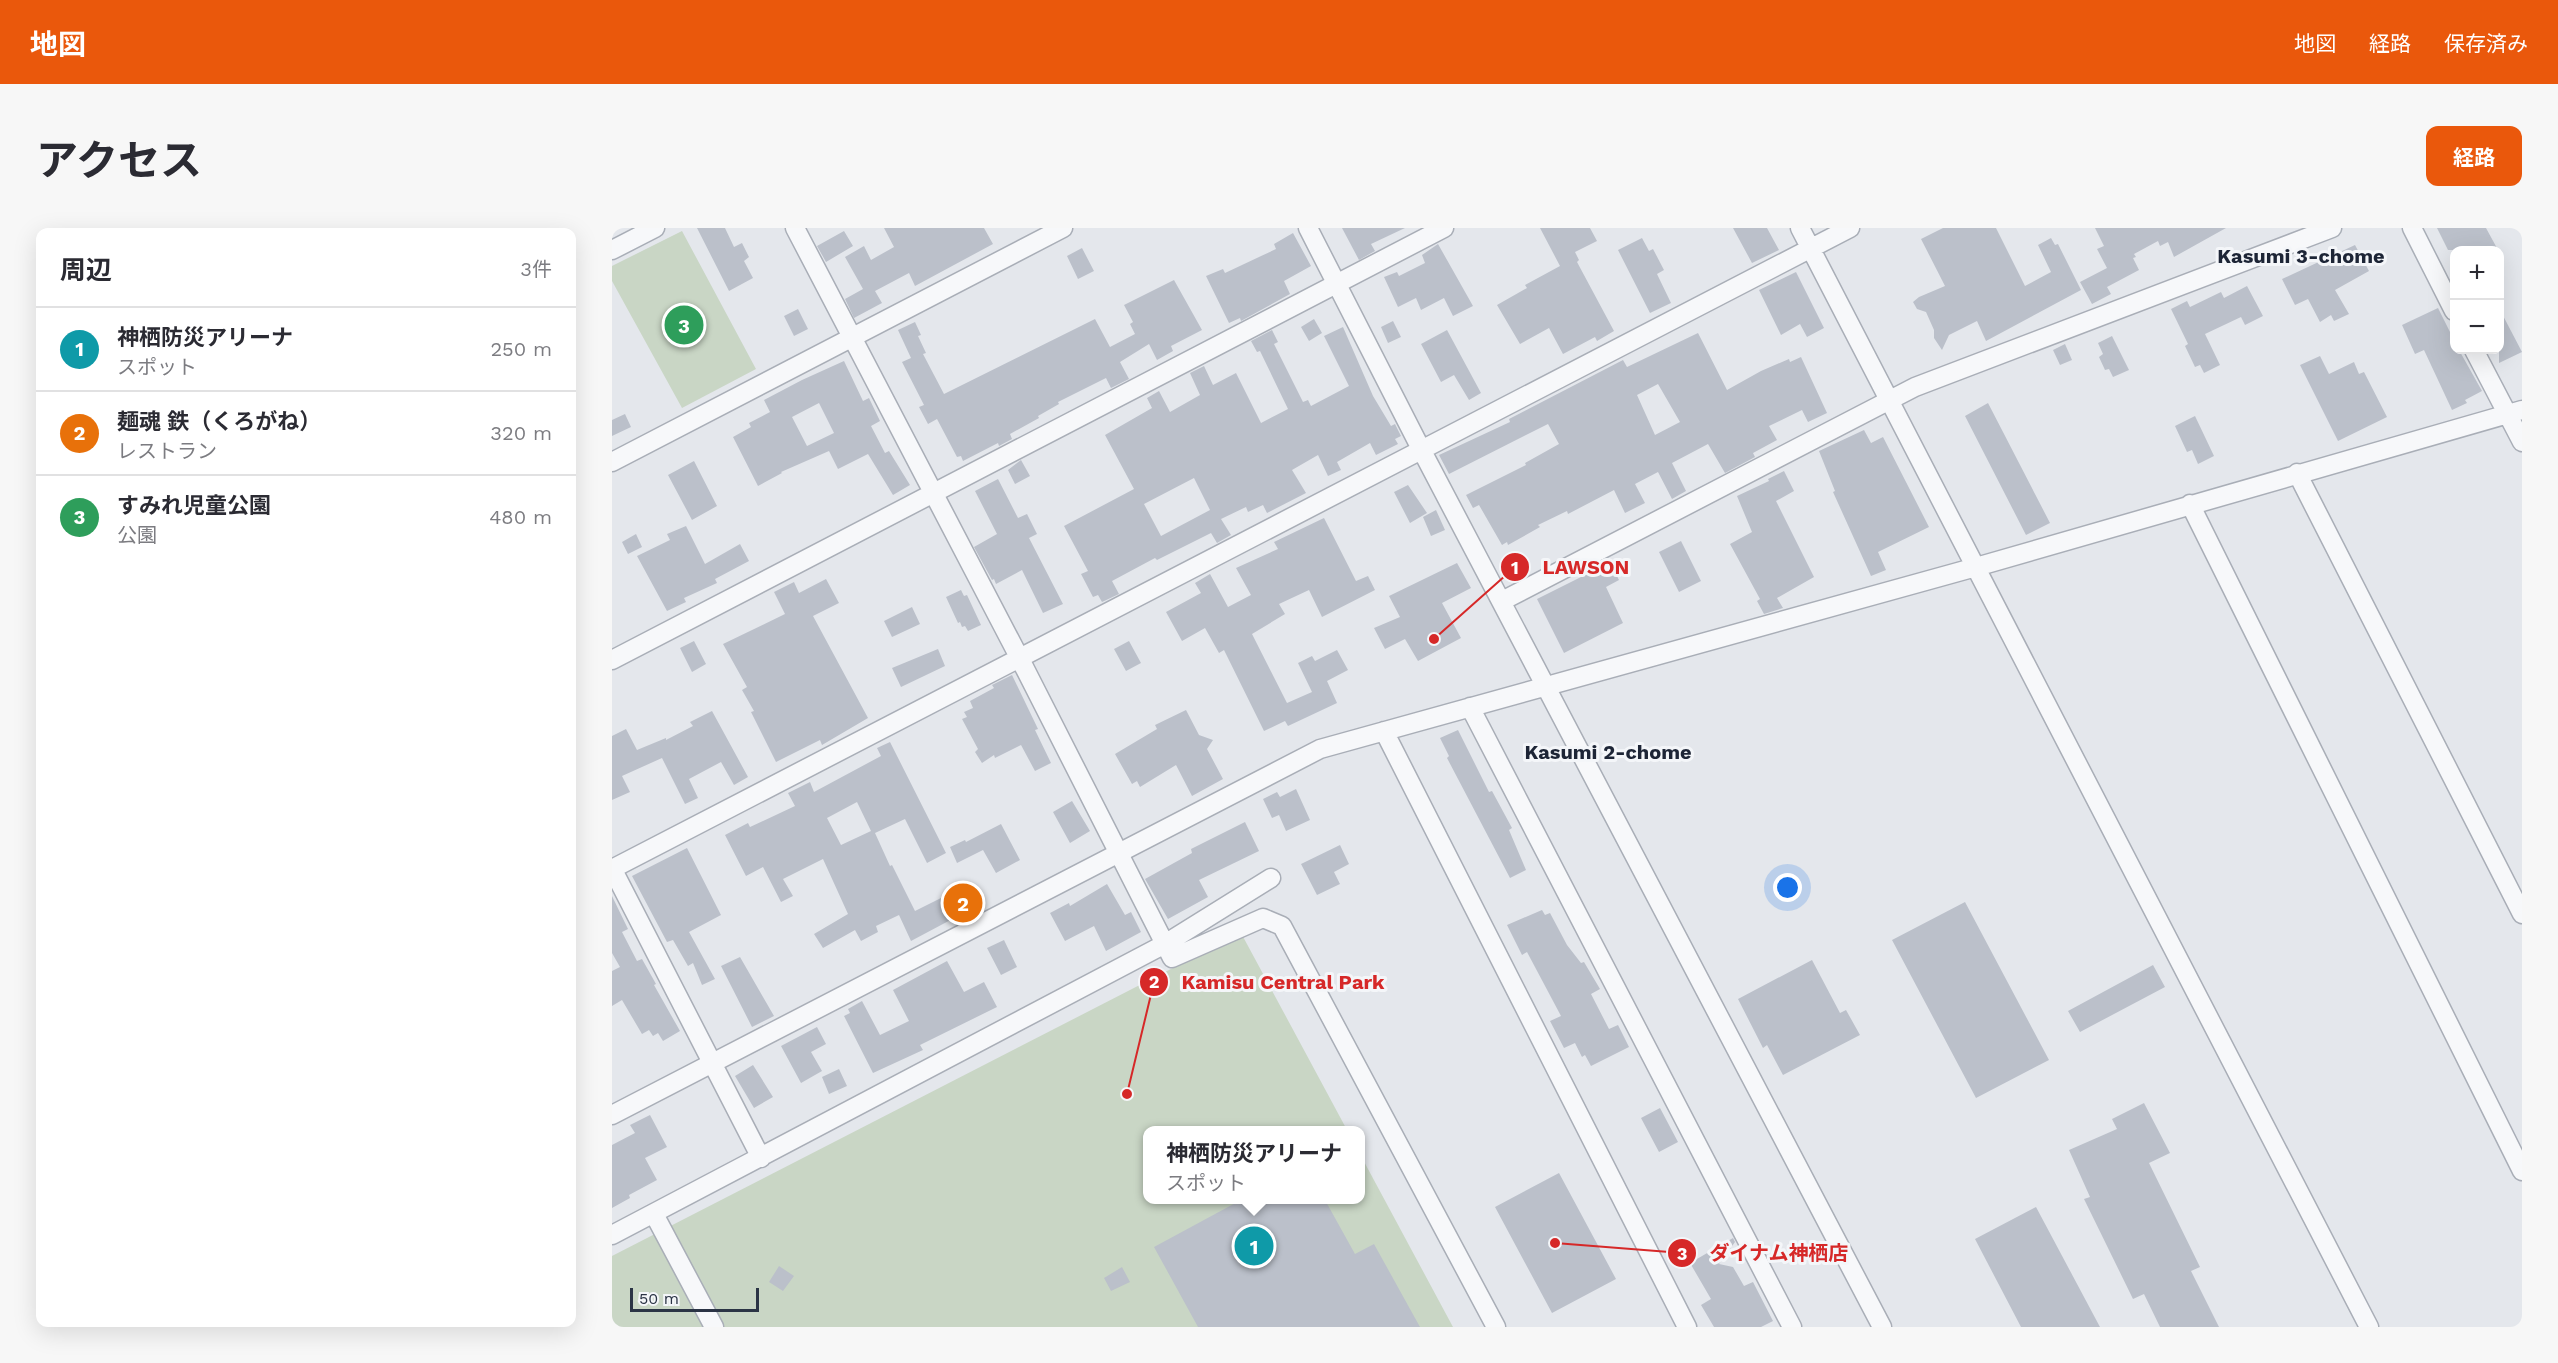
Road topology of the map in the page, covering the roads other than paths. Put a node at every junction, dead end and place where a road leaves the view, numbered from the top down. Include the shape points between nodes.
1 (655, 228) edge
2 (795, 228) edge
3 (1063, 228) edge
4 (1308, 228) edge
5 (1444, 228) edge
6 (1800, 228) edge
7 (1850, 228) edge
8 (2332, 228) edge
9 (2412, 228) edge
10 (1810, 249) junction
11 (612, 250) edge
12 (1337, 284) junction
13 (2450, 303) edge
14 (852, 338) junction
15 (2477, 354) edge
16 (1889, 402) junction
17 (2515, 412) edge
18 (2522, 442) edge
19 (1421, 448) junction
20 (612, 462) edge
21 (2297, 473) junction
22 (933, 493) junction
23 (2190, 504) junction
24 (1976, 567) junction
25 (1502, 601) junction
26 (1018, 657) junction
27 (612, 660) edge
28 (1548, 686) junction
29 (1470, 708) junction
30 (1384, 731) junction
31 (1118, 851) junction
32 (612, 868) edge
33 (1271, 878) dead end
34 (2522, 914) edge
35 (1165, 944) junction
36 (713, 1062) junction
37 (612, 1115) edge
38 (760, 1158) junction
39 (2522, 1171) edge
40 (654, 1214) junction
41 (612, 1235) edge
42 (714, 1327) edge
43 (1496, 1327) edge
44 (1687, 1327) edge
45 (1792, 1327) edge
46 (1882, 1327) edge
47 (2369, 1327) edge

1 - 11 street
2 - 14 street
3 - 14 street
4 - 12 street
5 - 12 street
6 - 10 street
7 - 10 street
8 - 16 street via 1915,387
9 - 13 street
10 - 16 street
10 - 19 street
12 - 19 street
12 - 22 street
14 - 20 street
14 - 22 street
15 - 17 street
16 - 24 street
16 - 25 street
17 - 18 street
17 - 21 street
19 - 25 street
19 - 26 street
21 - 23 street
21 - 34 street
22 - 26 street
22 - 27 street
23 - 24 street
23 - 39 street
24 - 28 street
24 - 47 street
25 - 28 street
26 - 31 street
26 - 32 street
28 - 29 street
28 - 46 street
29 - 30 street
29 - 45 street
30 - 31 street via 1320,749
30 - 44 street
31 - 35 street
31 - 36 street
32 - 36 street
33 - 35 street
35 - 38 street
35 - 43 street via 1172,958 1263,918 1282,926
36 - 37 street
36 - 38 street
38 - 40 street
40 - 41 street
40 - 42 street

